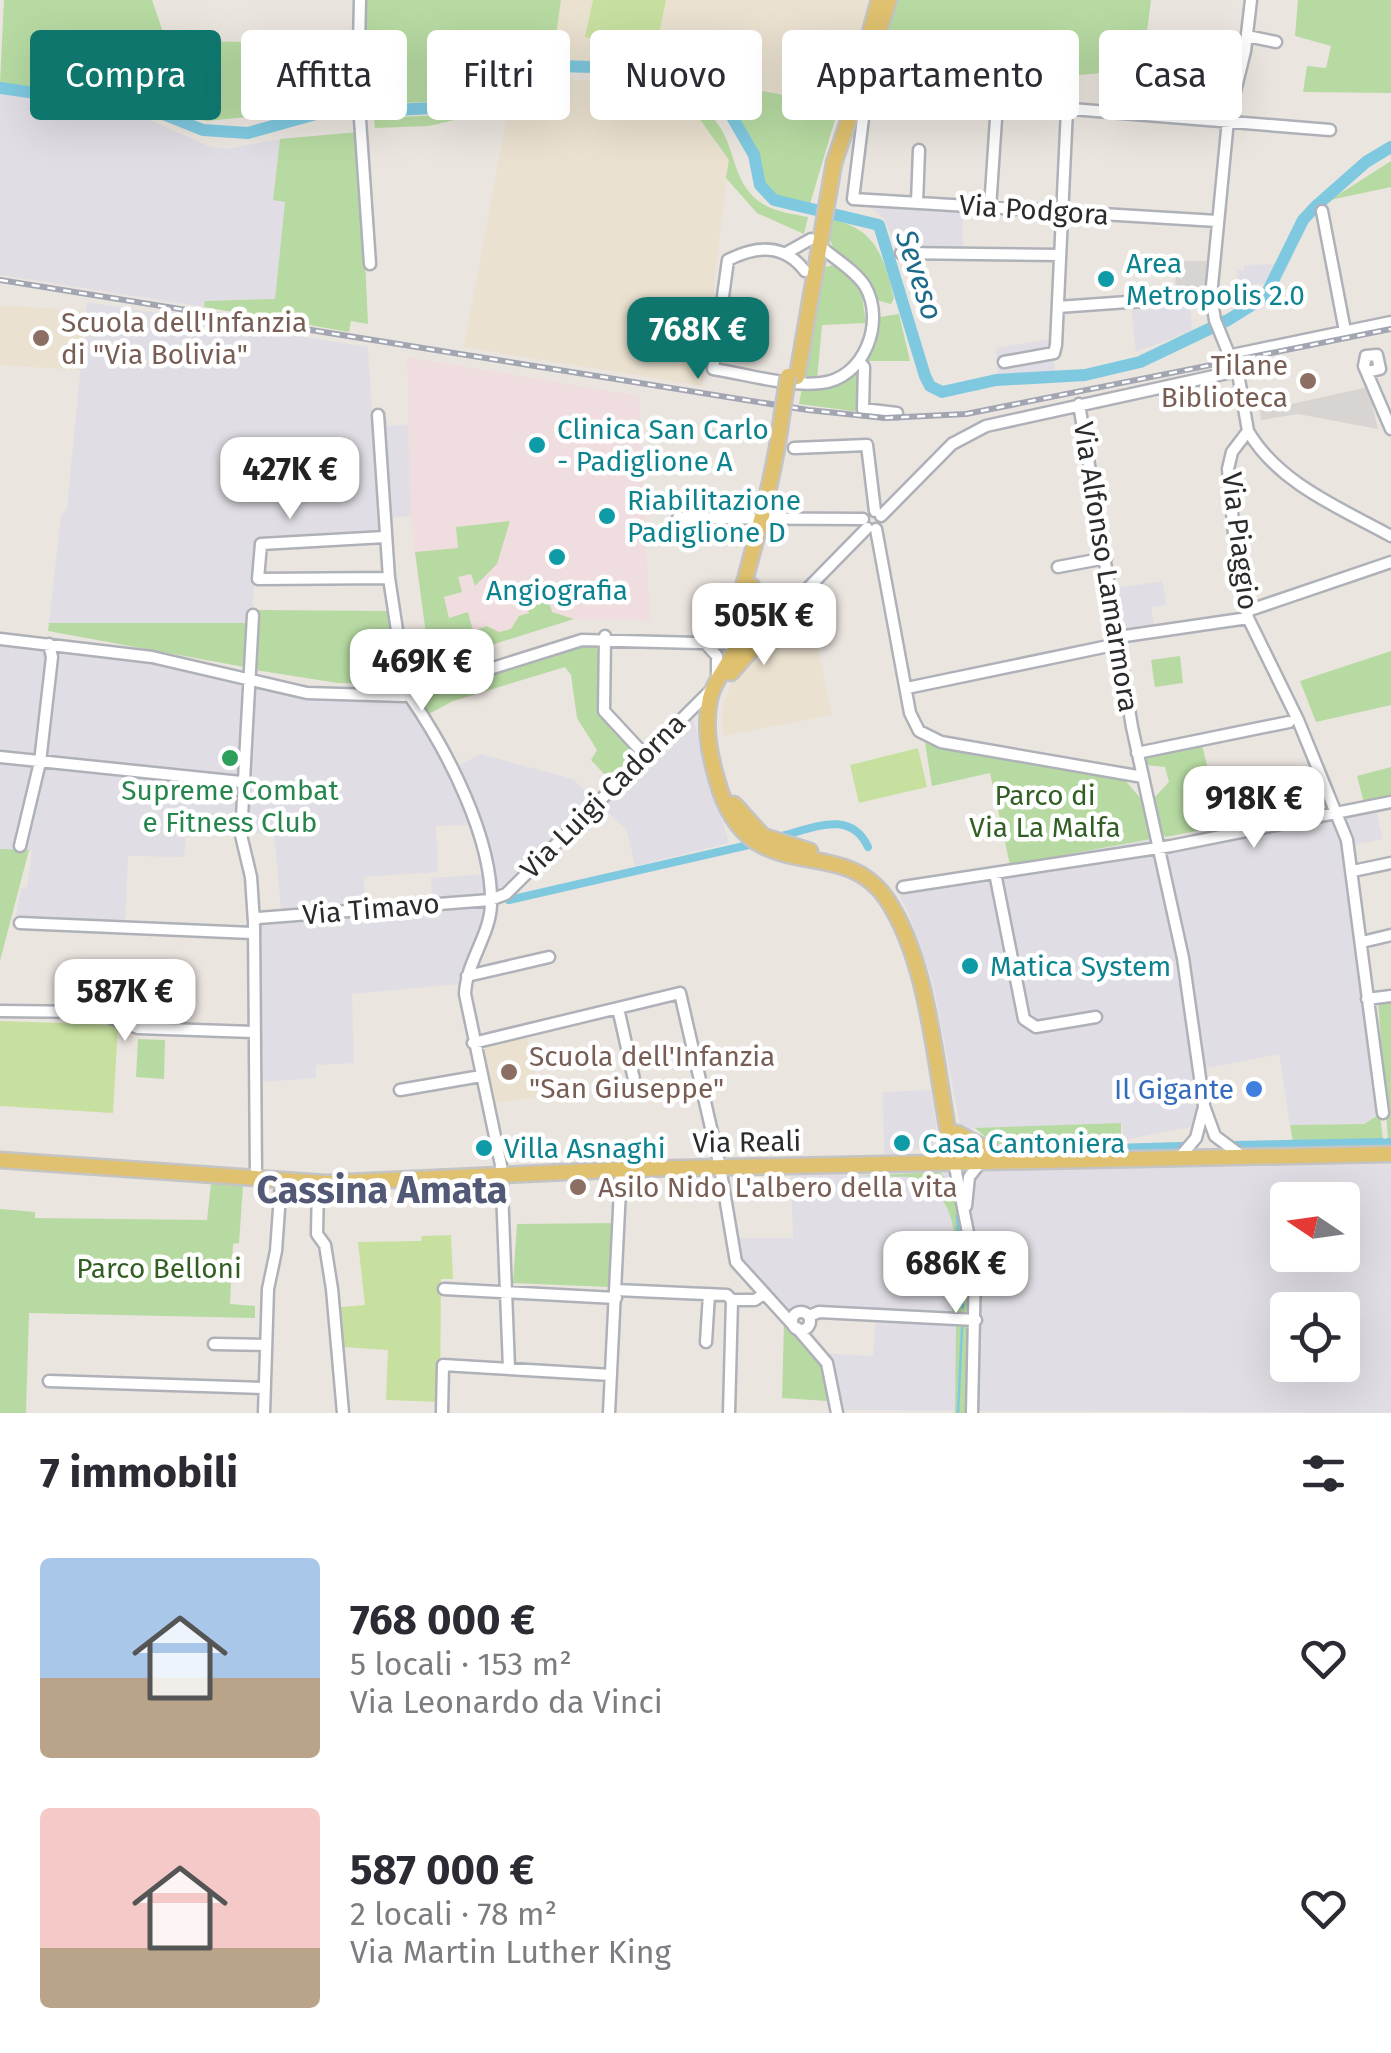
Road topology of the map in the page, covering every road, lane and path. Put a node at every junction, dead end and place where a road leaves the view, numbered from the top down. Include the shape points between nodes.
1 (360, 0) edge
2 (879, 0) edge
3 (889, 0) edge
4 (1251, 0) edge
5 (872, 30) edge
6 (879, 30) edge
7 (1248, 36) junction
8 (1276, 42) dead end
9 (1242, 61) edge
10 (849, 120) edge
11 (856, 120) edge
12 (996, 120) edge
13 (1066, 120) edge
14 (1228, 120) joint
15 (1330, 130) dead end
16 (920, 150) dead end
17 (917, 203) junction
18 (990, 208) junction
19 (1322, 210) dead end
20 (1061, 213) junction
21 (1217, 221) junction
22 (819, 249) junction
23 (786, 253) junction
24 (901, 253) dead end
25 (1060, 255) junction
26 (370, 264) dead end
27 (806, 271) junction
28 (1212, 296) junction
29 (1058, 308) junction
30 (1391, 322) edge
31 (1345, 332) junction
32 (1232, 355) junction
33 (860, 362) junction
34 (1004, 362) dead end
35 (1236, 371) junction
36 (1372, 373) dead end
37 (789, 377) junction
38 (1079, 404) junction
39 (897, 413) dead end
40 (378, 415) dead end
41 (1391, 430) edge
42 (1248, 431) junction
43 (794, 448) dead end
44 (695, 511) dead end
45 (878, 514) junction
46 (678, 518) dead end
47 (762, 520) junction
48 (869, 526) junction
49 (1391, 536) edge
50 (386, 537) junction
51 (1106, 558) junction
52 (1390, 564) edge
53 (1058, 566) dead end
54 (389, 578) junction
55 (254, 615) dead end
56 (1247, 615) junction
57 (765, 632) junction
58 (743, 633) junction
59 (0, 638) edge
60 (605, 638) junction
61 (1118, 640) junction
62 (704, 642) junction
63 (49, 644) junction
64 (62, 646) junction
65 (52, 657) junction
66 (248, 680) junction
67 (715, 682) junction
68 (907, 688) junction
69 (411, 693) junction
70 (1289, 722) dead end
71 (1137, 753) junction
72 (644, 754) junction
73 (0, 757) edge
74 (40, 762) junction
75 (1143, 777) junction
76 (241, 782) junction
77 (1391, 802) edge
78 (1339, 814) junction
79 (20, 846) dead end
80 (1160, 848) junction
81 (1391, 863) edge
82 (1354, 872) junction
83 (996, 873) junction
84 (904, 887) dead end
85 (490, 900) junction
86 (20, 923) dead end
87 (253, 928) junction
88 (1391, 935) edge
89 (1362, 942) junction
90 (549, 957) dead end
91 (466, 976) junction
92 (1391, 996) edge
93 (1367, 999) junction
94 (618, 1008) junction
95 (0, 1012) edge
96 (1096, 1017) dead end
97 (253, 1032) junction
98 (473, 1043) junction
99 (482, 1076) junction
100 (635, 1084) dead end
101 (400, 1090) dead end
102 (1204, 1106) junction
103 (1382, 1112) dead end
104 (1198, 1132) junction
105 (957, 1133) junction
106 (1216, 1136) junction
107 (254, 1146) junction
108 (1391, 1154) edge
109 (1242, 1157) junction
110 (1179, 1158) junction
111 (1209, 1158) junction
112 (0, 1160) edge
113 (981, 1161) junction
114 (1017, 1161) junction
115 (952, 1162) junction
116 (720, 1168) junction
117 (621, 1169) junction
118 (502, 1173) junction
119 (235, 1176) junction
120 (256, 1179) junction
121 (281, 1181) junction
122 (318, 1182) junction
123 (962, 1196) junction
124 (444, 1289) dead end
125 (508, 1291) junction
126 (616, 1294) junction
127 (709, 1294) junction
128 (762, 1294) junction
129 (732, 1300) junction
130 (976, 1320) junction
131 (799, 1321) junction
132 (706, 1342) dead end
133 (214, 1344) dead end
134 (266, 1346) junction
135 (509, 1368) junction
136 (611, 1375) junction
137 (49, 1381) dead end
138 (265, 1388) junction
139 (264, 1413) edge
140 (344, 1413) edge
141 (442, 1413) edge
142 (609, 1413) edge
143 (729, 1413) edge
144 (837, 1413) edge
145 (972, 1413) edge

1 - 26 street via 359,106
2 - 5 main road
3 - 6 main road
4 - 7 street
7 - 8 street
7 - 9 street
10 - 22 main road via 821,202
11 - 17 street, Via Podgora via 852,198
12 - 18 street
13 - 20 street
14 - 15 street
14 - 21 street
16 - 17 street
17 - 18 street, Via Podgora
18 - 20 street, Via Podgora
19 - 31 street
20 - 21 street, Via Podgora
20 - 25 street
21 - 28 street
22 - 23 street
22 - 27 main road
22 - 33 street via 860,280 870,298 872,325
22 - 37 main road
23 - 27 street
23 - 37 street via 759,248 728,260 713,369
24 - 25 street
25 - 29 street
27 - 37 main road
28 - 29 street
28 - 32 street
29 - 34 street via 1054,353
30 - 31 street
31 - 32 street
32 - 35 street
33 - 37 street via 826,382
33 - 39 street via 863,408
35 - 38 street
35 - 42 street
36 - 41 street
37 - 47 main road, bridge
38 - 45 street via 972,431
38 - 51 street, Via Alfonso Lamarmora
40 - 50 street
42 - 49 street via 1288,476
42 - 56 street, Via Piaggio via 1228,469
43 - 45 street via 867,445
44 - 47 street via 702,517
45 - 48 street
46 - 47 street
47 - 48 street
47 - 58 main road
48 - 57 street
48 - 68 street
50 - 54 street
50 - 54 street via 261,544 258,579
51 - 53 street
51 - 61 street, Via Alfonso Lamarmora
52 - 56 street
54 - 69 street
55 - 66 street
56 - 61 street
56 - 78 street, Via Piaggio
57 - 58 main road
57 - 58 main road via 763,642
58 - 60 street
58 - 62 street
58 - 67 main road
58 - 105 main road via 718,709 718,749 733,801 752,828 772,841 862,865 896,896 926,972
59 - 63 street
60 - 62 street
60 - 69 street via 568,642
60 - 72 street via 604,712
61 - 68 street
61 - 71 street, Via Alfonso Lamarmora
62 - 67 street via 717,656
63 - 64 street
63 - 65 street
64 - 65 street
64 - 66 street
65 - 74 street
66 - 69 street
66 - 76 street
67 - 72 street, Via Luigi Cadorna
67 - 115 main road via 709,751 738,826 779,855 859,874 894,912 921,989
68 - 75 street via 914,725 930,739
69 - 85 street via 481,831
70 - 71 street
71 - 75 street, Via Alfonso Lamarmora
72 - 85 street, Via Luigi Cadorna via 506,894
73 - 74 street
74 - 76 street
74 - 79 street
75 - 80 street, Via Alfonso Lamarmora
76 - 87 street
77 - 78 street
78 - 80 street
78 - 82 street, Via Piaggio
80 - 83 street
80 - 102 street, Via Alfonso Lamarmora
81 - 82 street
82 - 89 street, Via Piaggio
83 - 84 street
83 - 96 street via 1024,1019 1036,1027
85 - 87 street, Via Timavo via 258,918
85 - 91 street
86 - 87 street, Via Timavo
87 - 97 street
88 - 89 street
89 - 93 street, Via Piaggio
90 - 91 street
91 - 98 street
92 - 93 street
93 - 103 street, Via Piaggio
94 - 98 street
94 - 100 street
94 - 116 street via 680,993
95 - 97 street via 96,1012 138,1028
97 - 107 street
98 - 99 street
99 - 101 street
99 - 118 street
102 - 104 street
102 - 106 street
104 - 110 street
104 - 111 street
105 - 114 main road
105 - 115 main road
106 - 109 street
106 - 111 street
107 - 119 street via 250,1164
107 - 120 street
108 - 109 main road, Via Reali
109 - 111 main road, Via Reali
110 - 111 main road, Via Reali
110 - 114 main road, Via Reali
112 - 119 main road, Via Reali
113 - 114 main road, Via Reali
113 - 115 main road, Via Reali
113 - 123 street
115 - 116 main road, Via Reali
115 - 123 street
115 - 123 street
116 - 117 main road, Via Reali
116 - 128 street via 734,1255
117 - 118 main road, Via Reali
117 - 126 street
118 - 122 main road, Via Reali
118 - 125 street
119 - 120 main road, Via Reali
120 - 121 main road, Via Reali
121 - 122 main road, Via Reali
121 - 134 street
122 - 140 street via 316,1234 325,1245 332,1289
123 - 130 street
124 - 125 street
125 - 126 street
125 - 135 street
126 - 127 street
126 - 136 street
127 - 129 street
127 - 132 street
128 - 129 street
128 - 131 street
129 - 143 street
130 - 131 street via 819,1312
130 - 145 street
131 - 144 street via 827,1363
133 - 134 street
134 - 138 street
135 - 136 street
135 - 141 street via 443,1365
136 - 142 street
137 - 138 street
138 - 139 street

